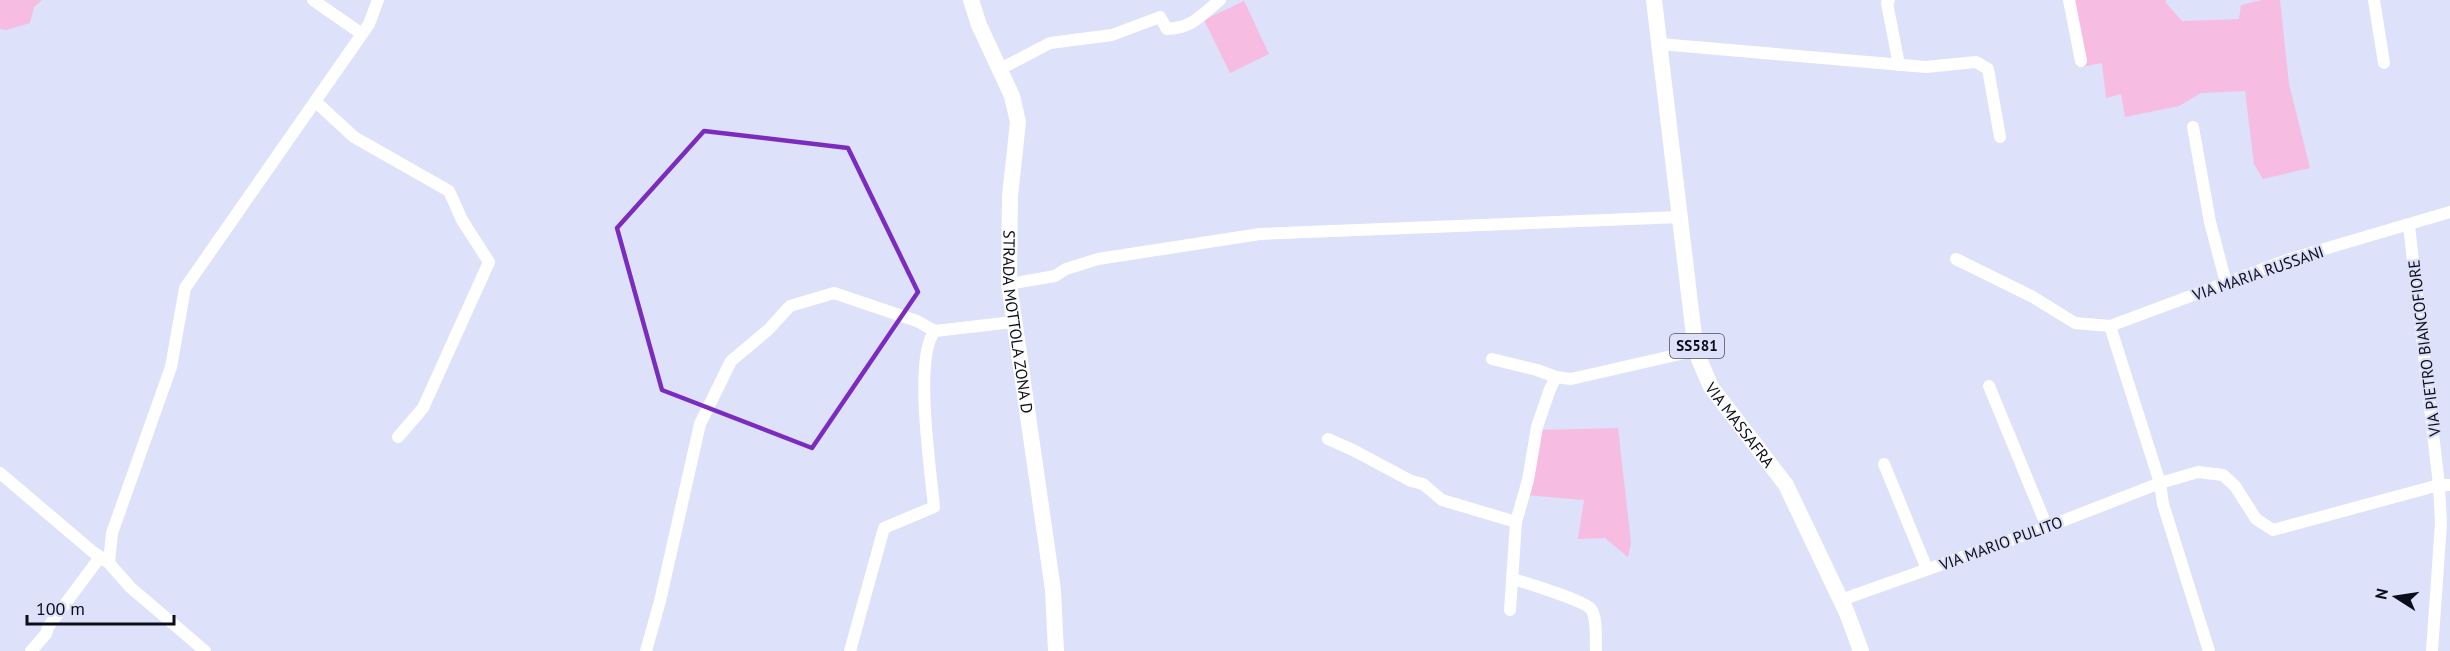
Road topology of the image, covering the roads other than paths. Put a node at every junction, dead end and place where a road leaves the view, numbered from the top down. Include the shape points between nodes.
1 (314, 0) edge
2 (378, 0) edge
3 (971, 0) edge
4 (1220, 0) edge
5 (1654, 0) edge
6 (1889, 0) edge
7 (2069, 0) edge
8 (2374, 0) edge
9 (362, 34) junction
10 (1660, 44) junction
11 (2081, 61) dead end
12 (2384, 63) dead end
13 (1899, 65) junction
14 (1000, 69) junction
15 (316, 102) junction
16 (2193, 127) dead end
17 (2000, 137) dead end
18 (2450, 212) edge
19 (1680, 217) junction
20 (2409, 225) junction
21 (1956, 259) dead end
22 (2226, 283) junction
23 (1009, 284) junction
24 (1013, 322) junction
25 (2110, 326) junction
26 (935, 331) junction
27 (1698, 350) junction
28 (1492, 359) dead end
29 (1556, 378) junction
30 (1989, 386) dead end
31 (398, 437) dead end
32 (1328, 439) dead end
33 (1884, 464) dead end
34 (0, 472) edge
35 (2160, 483) junction
36 (2445, 485) edge
37 (1516, 522) junction
38 (2047, 527) junction
39 (104, 560) junction
40 (1927, 569) junction
41 (1513, 579) junction
42 (1841, 600) junction
43 (1510, 610) dead end
44 (202, 650) edge
45 (32, 651) edge
46 (646, 651) edge
47 (850, 651) edge
48 (1056, 651) edge
49 (1596, 651) edge
50 (1861, 651) edge
51 (2209, 651) edge
52 (2432, 651) edge

1 - 9 street
2 - 9 street
3 - 14 main road, STRADA MOTTOLA ZONA D
4 - 14 street via 1182,28 1167,28 1160,17 1112,35 1050,43
5 - 10 main road, VIA MASSAFRA / SS581
6 - 13 street
7 - 11 street
8 - 12 street
9 - 15 street
10 - 13 street
10 - 19 main road, VIA MASSAFRA / SS581
13 - 17 street via 1926,67 1976,62 1988,69
14 - 23 main road, STRADA MOTTOLA ZONA D via 1018,122 1010,196
15 - 31 street via 354,137 449,191 489,262 423,408
15 - 39 street via 185,288 171,368
16 - 22 street via 2210,222
18 - 20 street, VIA MARIA RUSSANI
19 - 23 street via 1260,234 1098,259 1055,276
19 - 27 main road, VIA MASSAFRA / SS581
20 - 22 street, VIA MARIA RUSSANI via 2290,259
20 - 36 street, VIA PIETRO BIANCOFIORE
21 - 25 street via 2075,323
22 - 25 street, VIA MARIA RUSSANI
23 - 24 main road, STRADA MOTTOLA ZONA D
24 - 26 street
24 - 48 main road, STRADA MOTTOLA ZONA D via 1053,590
25 - 35 street
26 - 46 street via 917,321 834,293 793,304 735,356 700,424
26 - 47 street via 930,338 925,370 934,507 884,528
27 - 29 street via 1571,379
27 - 42 main road, VIA MASSAFRA / SS581 via 1711,387 1786,485
28 - 29 street
29 - 37 street via 1537,427
30 - 38 street
32 - 37 street via 1419,482 1442,500
33 - 40 street
34 - 39 street
35 - 36 street, VIA MARIO PULITO via 2198,472 2223,475 2256,519 2273,530
35 - 38 street, VIA MARIO PULITO
35 - 51 street
36 - 52 street, VIA PIETRO BIANCOFIORE
37 - 41 street
38 - 40 street, VIA MARIO PULITO
39 - 44 street
39 - 45 street
40 - 42 street, VIA MARIO PULITO
41 - 43 street
41 - 49 street via 1591,609
42 - 50 main road, VIA MASSAFRA / SS581

